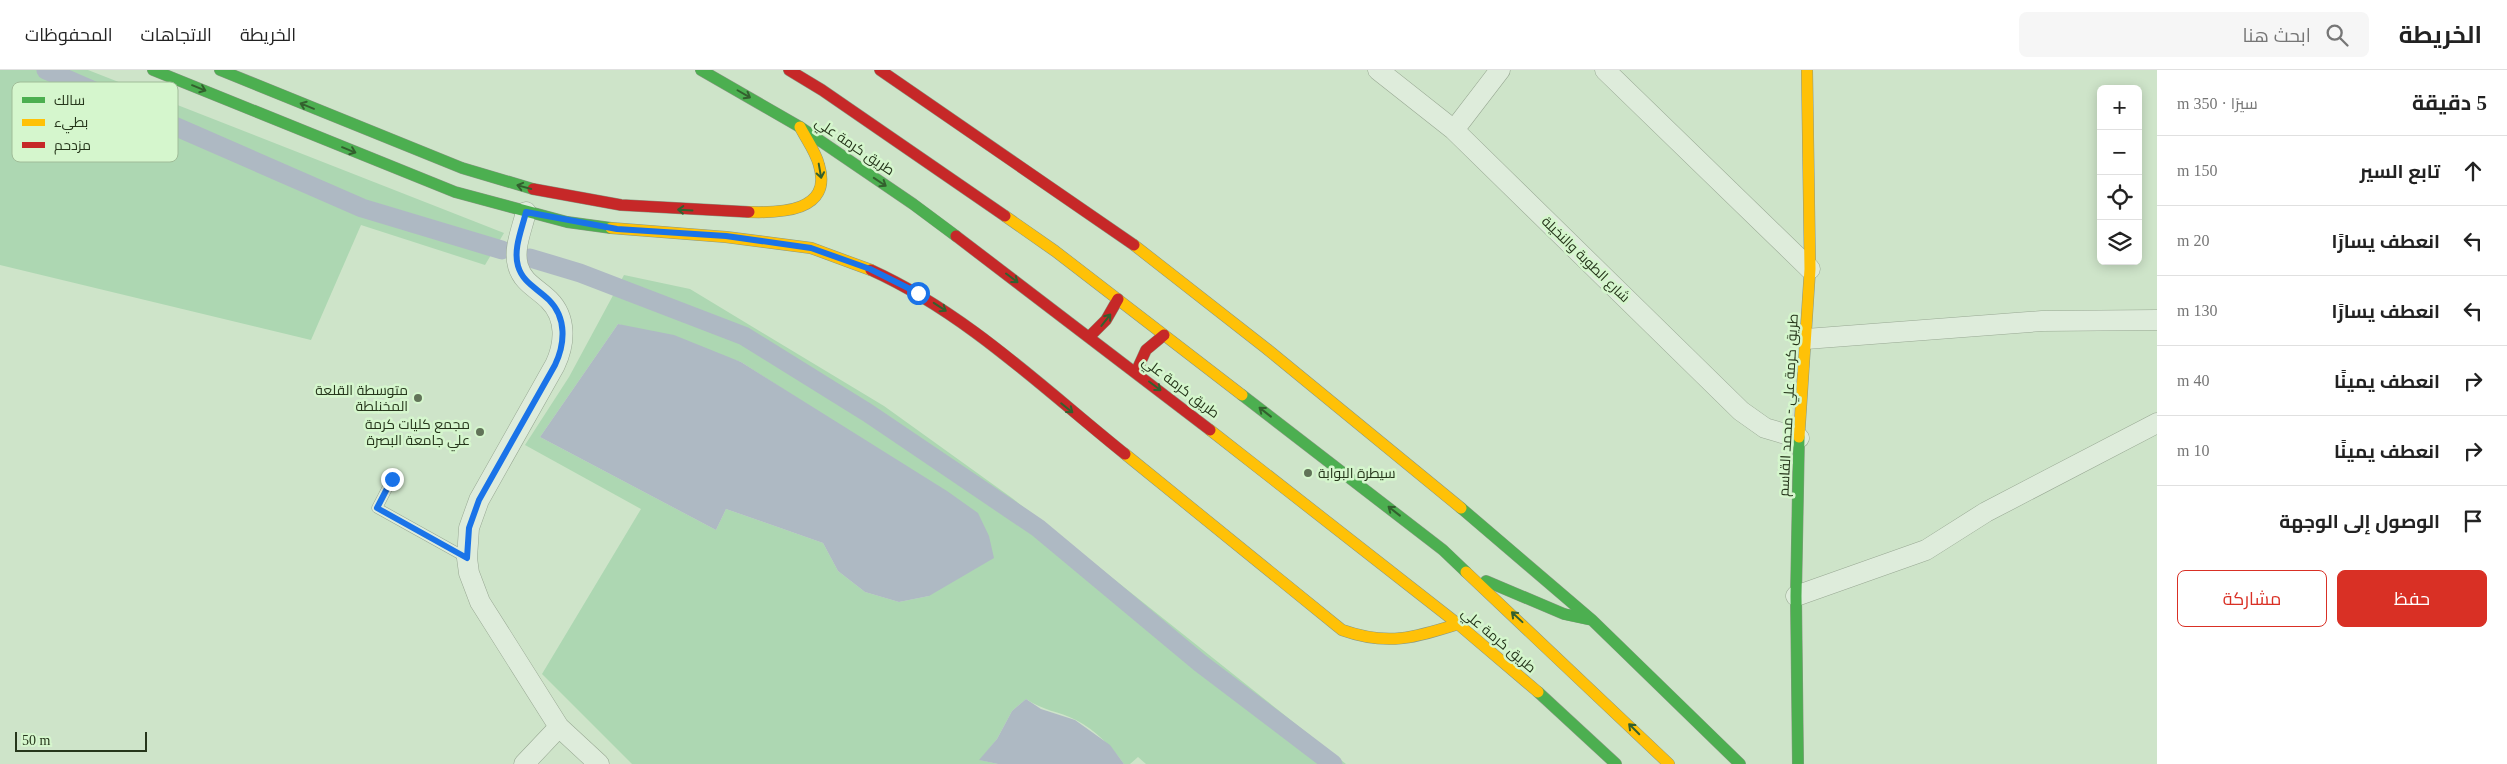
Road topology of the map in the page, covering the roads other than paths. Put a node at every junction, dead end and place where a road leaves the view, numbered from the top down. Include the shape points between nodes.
1 (153, 70) edge
2 (220, 70) edge
3 (702, 70) edge
4 (789, 70) edge
5 (880, 70) edge
6 (1378, 70) edge
7 (1500, 70) edge
8 (1605, 70) edge
9 (1806, 72) edge
10 (800, 127) junction
11 (1454, 130) junction
12 (491, 177) junction
13 (485, 201) junction
14 (526, 212) junction
15 (1810, 269) junction
16 (1118, 299) junction
17 (2157, 320) edge
18 (1164, 335) junction
19 (1089, 337) junction
20 (1806, 339) junction
21 (1136, 372) junction
22 (2157, 423) edge
23 (1799, 438) junction
24 (392, 479) dead end
25 (467, 558) junction
26 (1476, 578) junction
27 (1796, 596) junction
28 (1592, 620) junction
29 (1458, 624) junction
30 (560, 727) junction
31 (1798, 741) junction
32 (1661, 760) edge
33 (1784, 763) edge
34 (524, 764) edge
35 (600, 764) edge
36 (1616, 764) edge
37 (1669, 764) edge
38 (1740, 764) edge
39 (1798, 764) edge

1 -> 13 main road via 403,172
12 -> 2 main road
3 -> 10 main road, طريق كرمة علي
4 - 16 main road, طريق كرمة علي via 952,178
5 - 28 main road via 1112,228 1421,475
6 - 11 street, شارع الطوبة والنخيلة
7 - 11 street
8 - 15 street
9 - 15 main road, طريق كرمة علي - محمد القاسم
10 -> 12 main road via 819,163 822,178 810,202 786,212 621,205 536,190
10 -> 19 main road, طريق كرمة علي via 913,204
11 - 23 street, شارع الطوبة والنخيلة via 1742,411 1765,428
12 - 13 main road
13 - 14 main road
14 - 25 street via 518,244 517,265 526,281 555,308 562,326 562,346 555,365 479,500 469,528
14 -> 29 main road via 617,229 778,242 811,248 870,269 918,293 962,322 1342,630 1362,638 1405,640
15 - 20 main road, طريق كرمة علي - محمد القاسم
16 - 18 main road, طريق كرمة علي
19 -> 16 main road via 1106,320
17 - 20 street via 2042,321
18 - 21 main road via 1146,350
26 -> 18 main road, طريق كرمة علي
19 - 21 main road, طريق كرمة علي
20 - 23 main road, طريق كرمة علي - محمد القاسم
21 -> 29 main road, طريق كرمة علي
22 - 27 street via 1986,512 1926,550
23 - 27 main road, طريق كرمة علي - محمد القاسم
24 - 25 lane via 377,508
25 - 30 street via 480,602
26 - 28 main road via 1505,587 1557,613
32 -> 26 main road, طريق كرمة علي
27 - 31 main road, طريق كرمة علي - محمد القاسم
28 - 38 main road
29 - 36 main road, طريق كرمة علي via 1568,718
30 - 34 street
30 - 35 street
31 - 33 main road
31 - 39 main road, طريق كرمة علي - محمد القاسم
32 - 37 main road, طريق كرمة علي

